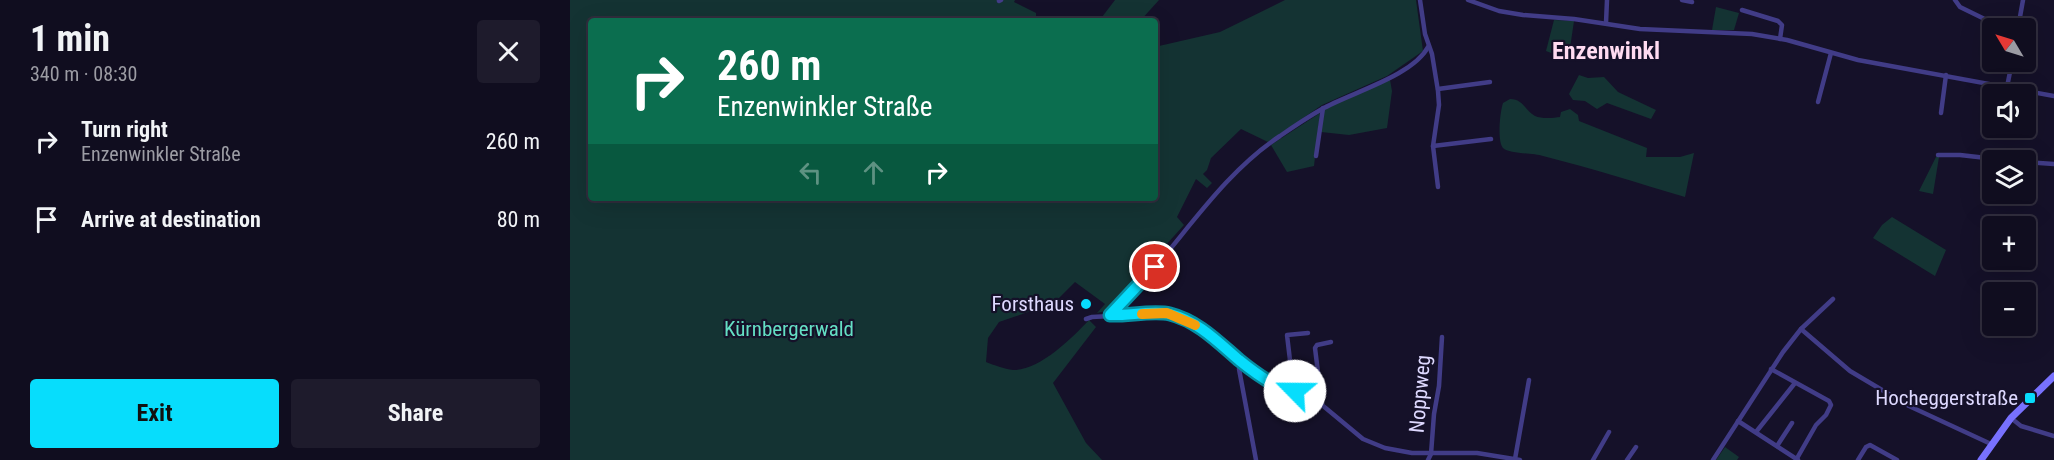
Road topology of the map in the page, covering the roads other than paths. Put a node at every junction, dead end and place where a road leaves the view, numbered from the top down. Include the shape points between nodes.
1 (1420, 0) edge
2 (1468, 0) edge
3 (1607, 0) edge
4 (1682, 0) edge
5 (1955, 0) edge
6 (2023, 0) edge
7 (1692, 2) dead end
8 (1742, 10) dead end
9 (1983, 18) edge
10 (2020, 18) edge
11 (1606, 23) junction
12 (1780, 39) junction
13 (1428, 47) junction
14 (1831, 53) junction
15 (1946, 75) junction
16 (1490, 82) dead end
17 (1992, 84) edge
18 (1438, 89) junction
19 (2036, 93) edge
20 (2054, 96) edge
21 (1818, 102) dead end
22 (1323, 108) junction
23 (1941, 113) dead end
24 (1491, 139) dead end
25 (1433, 146) junction
26 (1938, 155) dead end
27 (1316, 156) dead end
28 (1982, 158) edge
29 (2036, 163) edge
30 (2054, 164) edge
31 (1438, 187) dead end
32 (1833, 299) dead end
33 (1110, 315) junction
34 (1086, 319) dead end
35 (1801, 329) junction
36 (1308, 333) dead end
37 (1442, 337) dead end
38 (1331, 342) dead end
39 (1242, 362) junction
40 (1771, 369) junction
41 (2054, 376) edge
42 (1529, 380) dead end
43 (1796, 383) junction
44 (1294, 394) junction
45 (1323, 405) junction
46 (2011, 418) junction
47 (1738, 421) junction
48 (1792, 423) dead end
49 (1608, 432) dead end
50 (1756, 432) junction
51 (2054, 436) edge
52 (1991, 444) junction
53 (1777, 446) junction
54 (1636, 447) dead end
55 (1431, 454) junction
56 (1517, 459) edge
57 (1256, 460) edge
58 (1428, 460) edge
59 (1593, 460) edge
60 (1627, 460) edge
61 (1713, 460) edge
62 (1797, 460) edge
63 (1858, 460) edge
64 (1897, 460) edge
65 (1981, 460) edge

1 - 13 street
2 - 11 street via 1523,15
3 - 11 street
4 - 7 street
5 - 9 street via 1960,7
6 - 10 street
8 - 12 street via 1778,21 1782,25
11 - 12 street
12 - 14 street
13 - 18 street
13 - 22 street via 1421,57 1389,78
14 - 15 street
14 - 21 street
15 - 17 street
15 - 23 street
16 - 18 street
18 - 25 street
19 - 20 street
22 - 27 street
22 - 33 street via 1278,137 1236,173
24 - 25 street
25 - 31 street
26 - 28 street
29 - 30 street
32 - 35 street
33 - 34 street
33 - 39 street via 1167,313 1183,318
35 - 40 street
35 - 52 street via 1850,371 1909,406
36 - 44 street via 1287,335
37 - 55 street, Noppweg
38 - 45 street via 1315,348
39 - 44 street
39 - 57 street via 1239,369
40 - 43 street
40 - 47 street
41 - 46 street
42 - 56 street
43 - 50 street
43 - 62 street via 1831,405
44 - 45 street
45 - 55 street via 1369,442 1392,451
46 - 51 street via 2021,426
46 - 52 street
47 - 50 street
47 - 61 street
48 - 53 street
49 - 59 street
50 - 53 street
52 - 65 street
53 - 62 street
54 - 60 street
55 - 56 street via 1477,453
55 - 58 street
63 - 64 street via 1870,445

